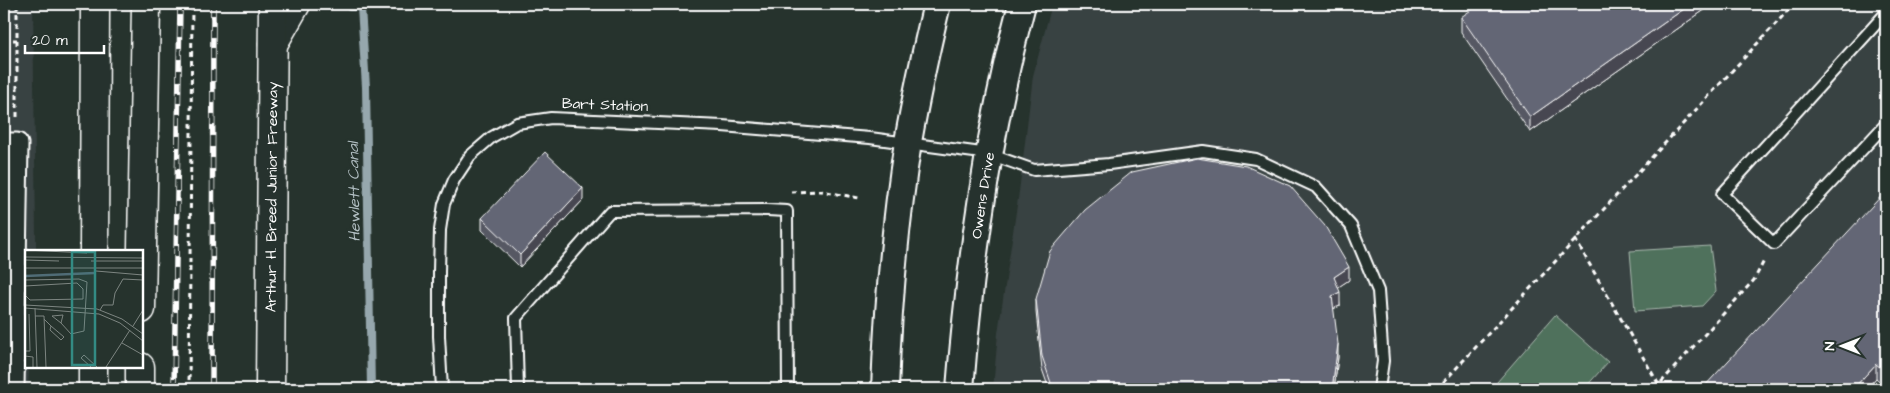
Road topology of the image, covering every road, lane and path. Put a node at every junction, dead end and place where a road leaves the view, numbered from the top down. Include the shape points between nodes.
1 (17, 4) edge
2 (95, 4) edge
3 (146, 4) edge
4 (192, 4) edge
5 (273, 4) edge
6 (296, 4) edge
7 (937, 4) edge
8 (1022, 4) edge
9 (1794, 4) edge
10 (1886, 13) edge
11 (4, 40) edge
12 (17, 40) junction
13 (273, 44) junction
14 (1886, 124) edge
15 (908, 143) junction
16 (10, 144) edge
17 (989, 154) junction
18 (10, 178) edge
19 (785, 192) dead end
20 (858, 198) dead end
21 (1575, 239) junction
22 (1774, 244) junction
23 (94, 250) edge
24 (142, 250) edge
25 (93, 368) edge
26 (140, 368) edge
27 (1659, 385) junction
28 (13, 389) edge
29 (93, 389) edge
30 (140, 389) edge
31 (189, 389) edge
32 (270, 389) edge
33 (442, 389) edge
34 (518, 389) edge
35 (788, 389) edge
36 (885, 389) edge
37 (960, 389) edge
38 (1379, 389) edge
39 (1437, 389) edge
40 (1655, 389) edge

1 - 12 path
2 - 23 highway
3 - 24 highway
4 - 31 path
5 - 13 highway, Arthur H. Breed Junior Freeway
6 - 13 highway
7 - 15 street
8 - 17 street, Owens Drive
9 - 21 path
10 - 22 lane via 1722,194
11 - 12 path
12 - 16 path
13 - 32 highway, Arthur H. Breed Junior Freeway
14 - 22 lane
15 - 17 lane, Bart Station
15 - 33 lane, Bart Station via 722,126 587,118 551,118 517,124 492,137 470,156 454,180 444,204 439,272
15 - 36 street via 890,305
16 - 18 street
17 - 37 street, Owens Drive via 965,328
17 - 38 lane, Bart Station via 1034,170 1109,164 1203,150 1256,158 1316,187 1351,226 1378,291 1383,362
18 - 28 street
19 - 20 path via 821,191
21 - 27 path
21 - 39 path
22 - 27 path via 1754,280
25 - 29 highway
26 - 30 highway
27 - 40 path
34 - 35 lane via 516,318 610,211 767,210 787,211

